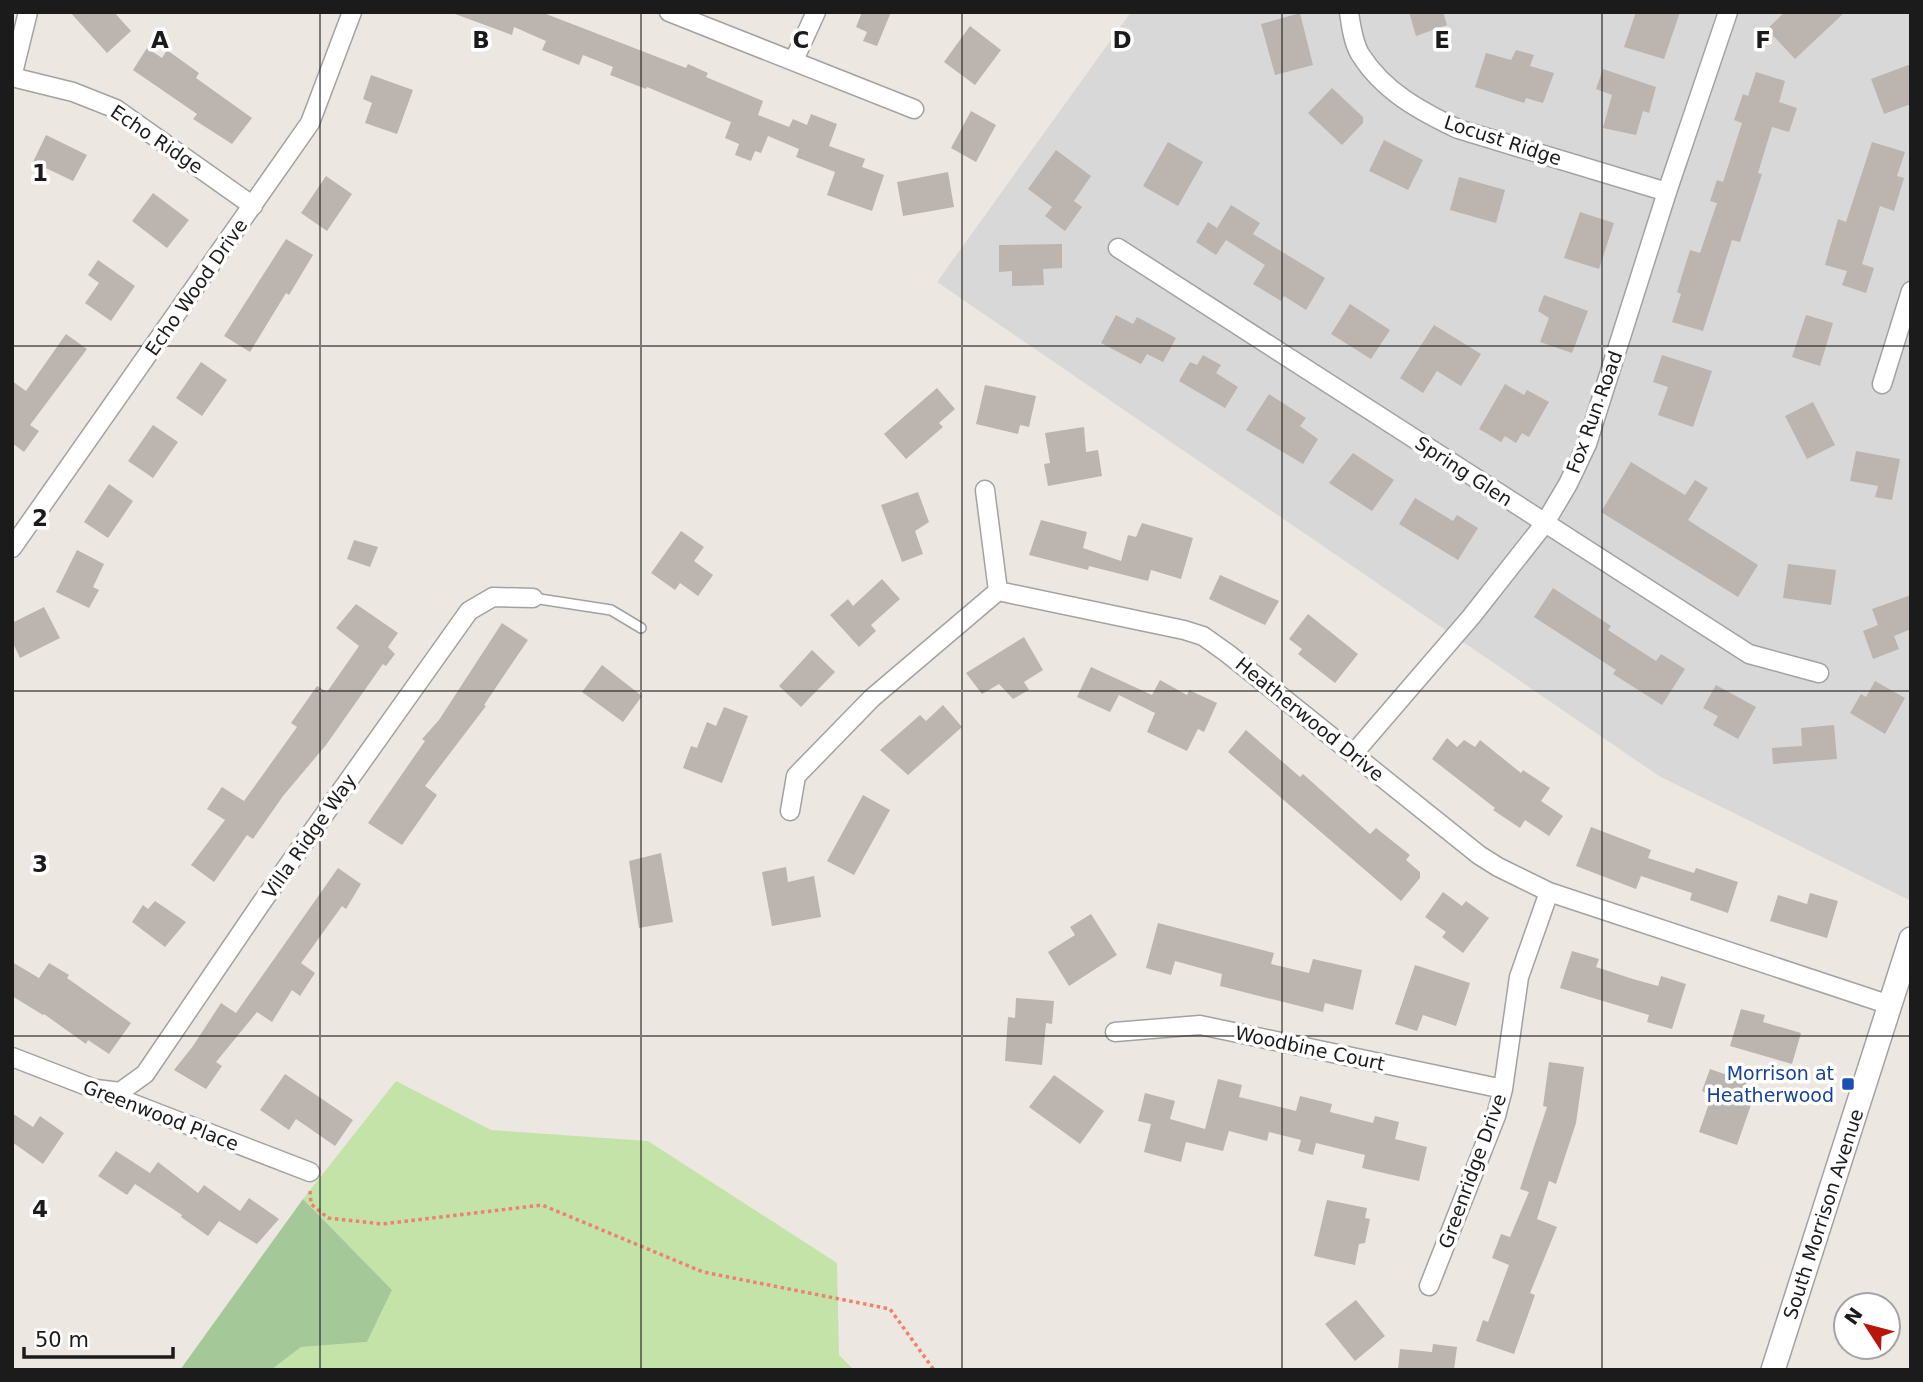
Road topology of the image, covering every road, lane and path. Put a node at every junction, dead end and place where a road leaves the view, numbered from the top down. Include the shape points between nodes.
1 (28, 12) edge
2 (352, 12) edge
3 (669, 12) edge
4 (816, 12) edge
5 (1349, 12) edge
6 (1728, 12) edge
7 (794, 60) junction
8 (12, 77) edge
9 (914, 109) dead end
10 (1667, 192) junction
11 (253, 206) junction
12 (1118, 248) dead end
13 (1911, 291) edge
14 (1882, 384) dead end
15 (985, 490) dead end
16 (1545, 523) junction
17 (12, 548) edge
18 (998, 591) junction
19 (533, 598) joint
20 (641, 628) dead end
21 (1819, 673) dead end
22 (1354, 753) junction
23 (790, 811) dead end
24 (1549, 892) junction
25 (1911, 939) edge
26 (1890, 1005) junction
27 (1115, 1032) dead end
28 (12, 1057) edge
29 (96, 1089) junction
30 (1503, 1089) junction
31 (310, 1172) joint
32 (1429, 1286) dead end
33 (934, 1370) edge
34 (1773, 1370) edge

1 - 8 street
2 - 11 street, Echo Wood Drive via 310,123
3 - 7 street
4 - 7 street
5 - 10 street, Locust Ridge via 1359,53 1402,99 1429,115 1458,129
6 - 10 street, Fox Run Road
7 - 9 street
8 - 11 street, Echo Ridge via 116,108
10 - 16 street, Fox Run Road via 1587,444
11 - 17 street, Echo Wood Drive
12 - 16 street, Spring Glen
13 - 14 street
15 - 18 street
16 - 21 street, Spring Glen via 1749,654
16 - 22 street, Fox Run Road
18 - 22 street, Heatherwood Drive via 1203,636
18 - 23 street via 872,698 796,776
19 - 20 lane via 611,610
19 - 29 street, Villa Ridge Way via 494,597 469,611 145,1074 120,1092
22 - 24 street, Heatherwood Drive via 1479,855
24 - 26 street, Heatherwood Drive
24 - 30 street, Greenridge Drive via 1519,978
25 - 26 street, South Morrison Avenue
26 - 34 street, South Morrison Avenue
27 - 30 street, Woodbine Court via 1200,1025
28 - 29 street, Greenwood Place
29 - 31 street, Greenwood Place
30 - 32 street, Greenridge Drive
31 - 33 path via 311,1204 328,1218 382,1224 542,1205 704,1272 890,1309

